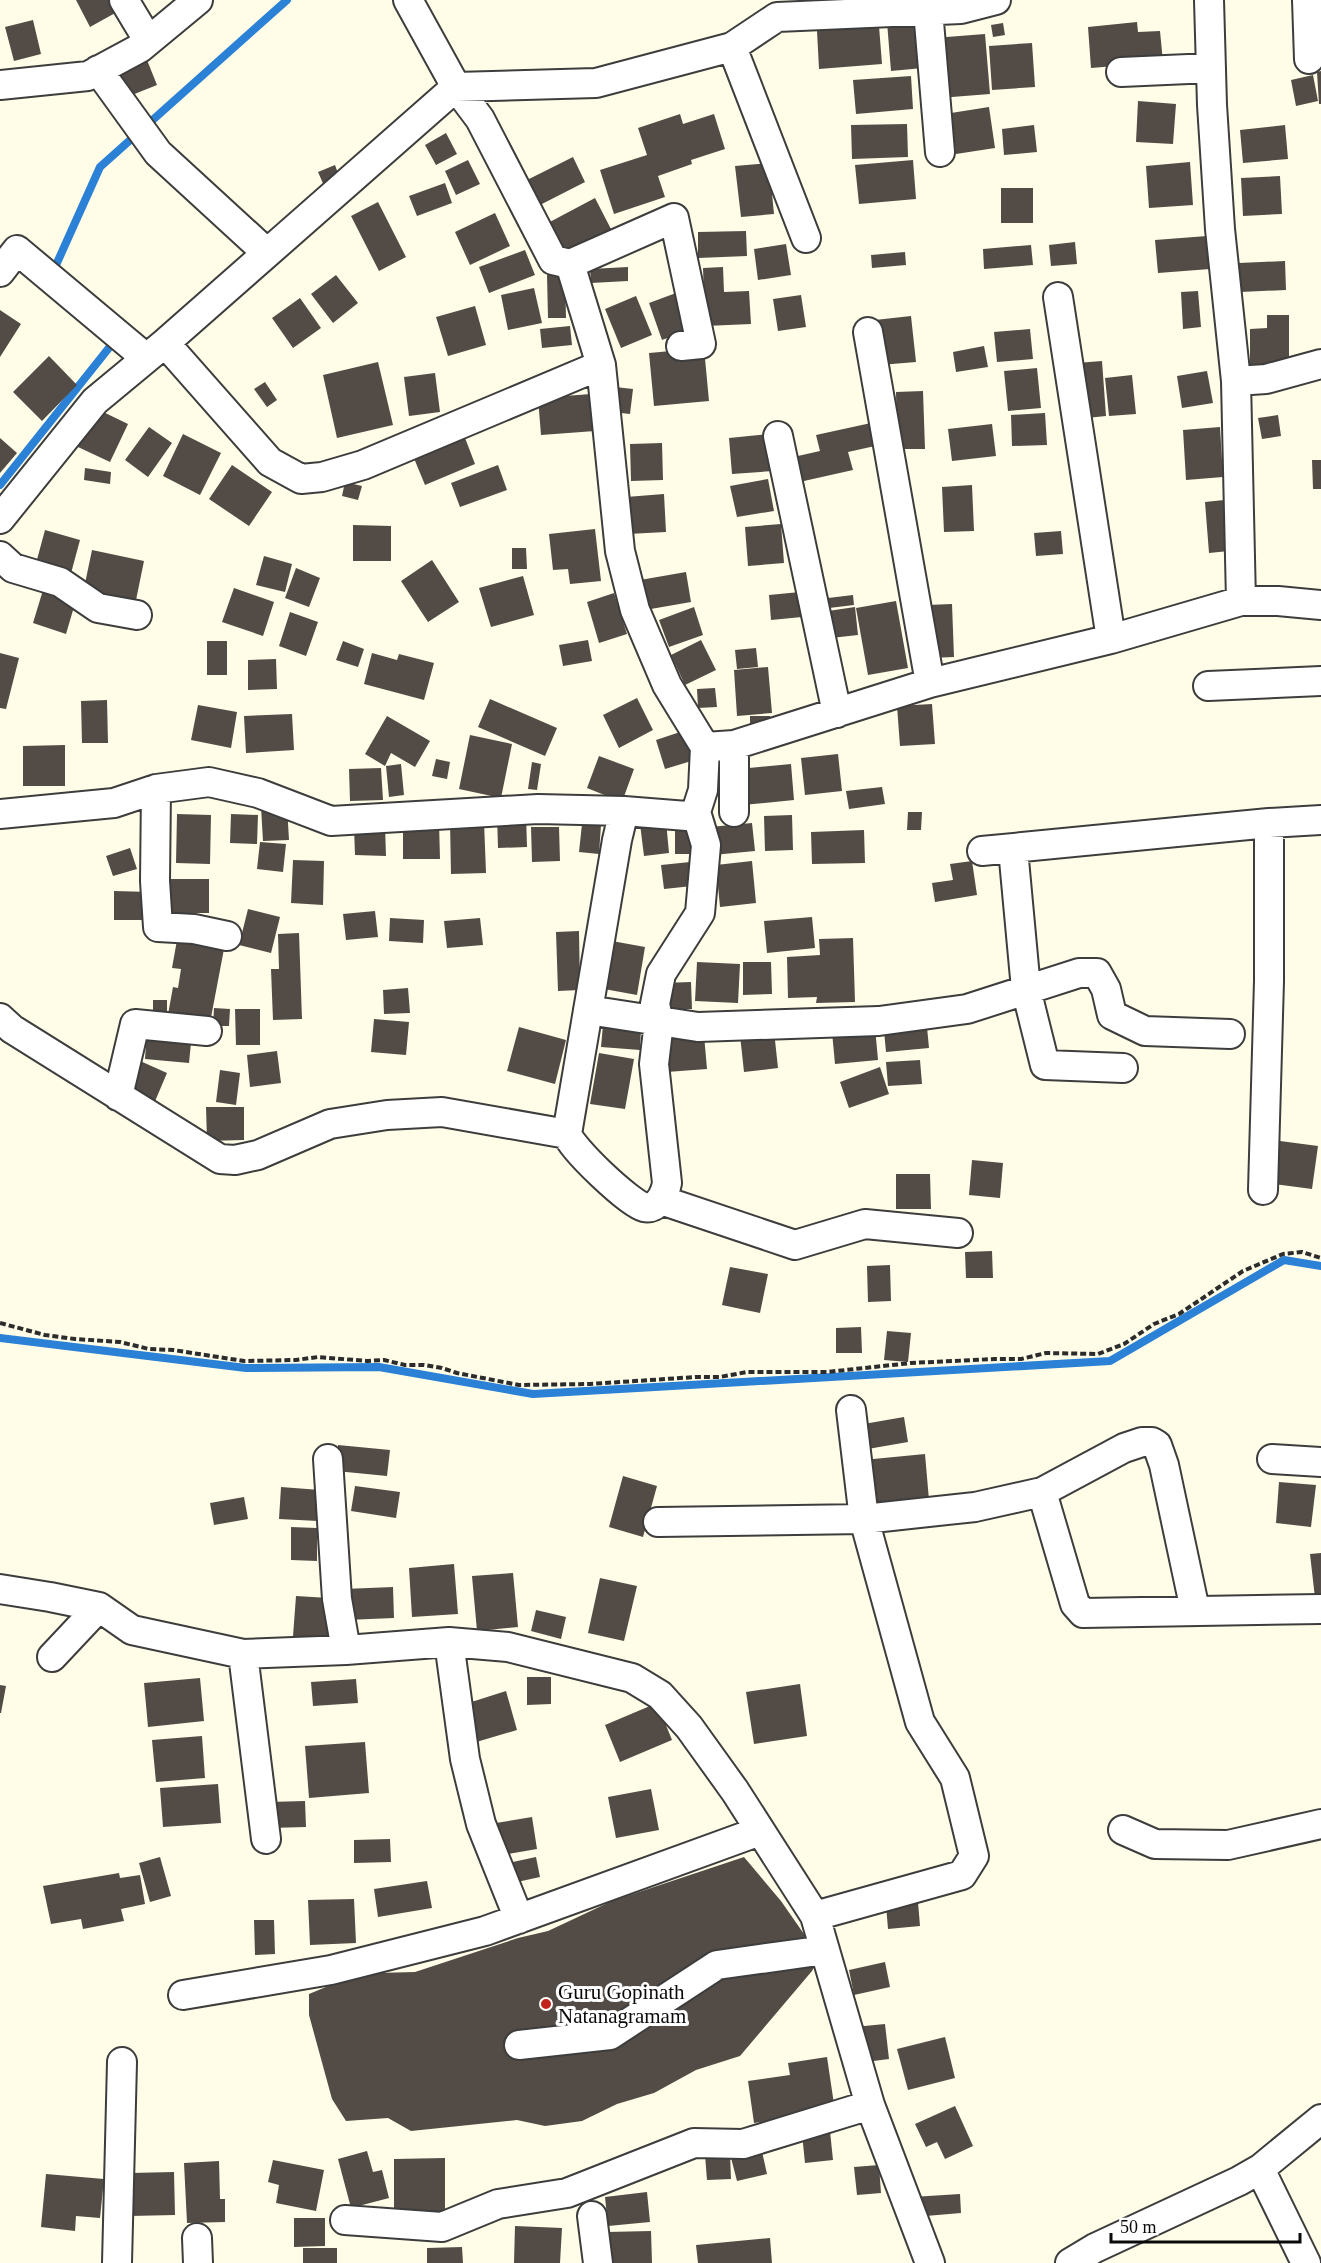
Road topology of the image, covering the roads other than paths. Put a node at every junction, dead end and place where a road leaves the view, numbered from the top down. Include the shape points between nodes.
1 (124, 0) edge
2 (198, 0) edge
3 (408, 0) edge
4 (996, 0) edge
5 (1209, 0) edge
6 (1307, 0) edge
7 (928, 10) junction
8 (148, 40) junction
9 (732, 47) junction
10 (1309, 59) dead end
11 (1211, 68) junction
12 (98, 70) junction
13 (1121, 72) dead end
14 (0, 85) edge
15 (456, 87) junction
16 (940, 153) dead end
17 (806, 238) dead end
18 (267, 253) junction
19 (570, 264) junction
20 (0, 272) edge
21 (1058, 297) dead end
22 (868, 332) dead end
23 (681, 346) dead end
24 (156, 350) junction
25 (1321, 364) edge
26 (601, 365) junction
27 (1236, 381) junction
28 (778, 436) dead end
29 (0, 519) edge
30 (0, 556) edge
31 (1241, 601) junction
32 (1321, 605) edge
33 (138, 615) dead end
34 (1111, 639) junction
35 (1321, 681) edge
36 (930, 683) junction
37 (1208, 686) dead end
38 (837, 713) junction
39 (734, 745) junction
40 (705, 747) junction
41 (156, 789) junction
42 (624, 812) junction
43 (696, 812) junction
44 (734, 812) dead end
45 (0, 814) edge
46 (1321, 820) edge
47 (1269, 824) junction
48 (1013, 849) junction
49 (982, 851) dead end
50 (227, 936) dead end
51 (1026, 989) junction
52 (588, 1010) junction
53 (0, 1018) edge
54 (659, 1022) junction
55 (207, 1031) dead end
56 (1230, 1034) dead end
57 (1123, 1068) dead end
58 (117, 1096) junction
59 (567, 1134) junction
60 (1263, 1190) dead end
61 (661, 1200) junction
62 (958, 1233) dead end
63 (851, 1410) dead end
64 (328, 1459) dead end
65 (1272, 1459) dead end
66 (1321, 1462) edge
67 (1042, 1492) junction
68 (864, 1519) junction
69 (658, 1522) dead end
70 (0, 1589) edge
71 (99, 1608) junction
72 (1321, 1609) edge
73 (1195, 1610) junction
74 (449, 1642) junction
75 (346, 1650) junction
76 (243, 1654) junction
77 (52, 1657) dead end
78 (1321, 1824) edge
79 (1123, 1830) dead end
80 (760, 1831) junction
81 (266, 1839) dead end
82 (815, 1916) junction
83 (519, 1919) junction
84 (825, 1950) junction
85 (183, 1995) dead end
86 (519, 2045) dead end
87 (122, 2062) dead end
88 (870, 2105) junction
89 (1321, 2119) edge
90 (1260, 2169) junction
91 (592, 2216) dead end
92 (345, 2220) dead end
93 (117, 2263) edge
94 (598, 2263) edge
95 (930, 2263) edge
96 (1070, 2263) edge
97 (1306, 2263) edge

1 - 8 street
2 - 8 street
3 - 15 street
4 - 7 street via 961,9
5 - 11 street
6 - 10 street
7 - 9 street via 777,17
7 - 16 street
8 - 12 street
9 - 15 street via 596,83
9 - 17 street
11 - 13 street
11 - 27 street
12 - 14 street via 88,76
12 - 18 street via 158,153
15 - 18 street
15 - 19 street via 480,119 553,260
18 - 24 street
19 - 23 street via 674,218 701,344
19 - 26 street
20 - 24 street via 17,250
21 - 34 street
22 - 36 street
24 - 26 street via 270,462 301,479 363,465
24 - 29 street via 95,401
25 - 27 street via 1266,379
26 - 40 street via 620,551 635,610 667,685
27 - 31 street
28 - 38 street
30 - 33 street via 13,568 60,582 98,608
31 - 32 street
31 - 34 street
34 - 36 street
35 - 37 street
36 - 38 street
38 - 39 street
39 - 40 street
39 - 44 street
40 - 43 street via 703,790
41 - 42 street via 208,782 258,793 332,821 538,809
41 - 45 street via 114,803
41 - 50 street via 158,927
42 - 43 street via 687,816
42 - 52 street
43 - 54 street via 706,845 700,913 661,974 655,1004
46 - 47 street
47 - 48 street
47 - 60 street
48 - 49 street
48 - 51 street
51 - 54 street via 966,1009 879,1021 698,1027
51 - 56 street via 1079,973 1097,973 1106,989 1112,1015 1144,1031
51 - 57 street via 1045,1065
52 - 54 street
52 - 59 street
53 - 58 street
54 - 61 street via 654,1064 667,1183
55 - 58 street via 135,1024
58 - 59 street via 220,1159 258,1155 330,1124 387,1115 442,1112
59 - 61 street via 585,1160 642,1206
61 - 62 street via 795,1245 865,1224
63 - 68 street
64 - 75 street via 337,1599
65 - 66 street
67 - 68 street via 975,1508
67 - 73 street via 1080,1610 1087,1614
67 - 73 street via 1124,1448 1142,1442 1157,1445
68 - 69 street
68 - 82 street via 920,1722 955,1778 974,1856 962,1875
70 - 71 street
71 - 76 street via 132,1630
71 - 77 street
72 - 73 street
74 - 75 street
74 - 80 street via 508,1647 632,1678 660,1695 689,1727
74 - 83 street via 465,1759 481,1824
75 - 76 street
76 - 81 street
78 - 79 street via 1228,1845 1155,1844
80 - 82 street
80 - 83 street
82 - 84 street
83 - 85 street via 331,1970
84 - 86 street via 717,1965 610,2035
84 - 88 street
87 - 93 street
88 - 92 street via 743,2144 694,2143 567,2193 498,2204 442,2227
88 - 95 street
89 - 90 street
90 - 96 street
90 - 97 street
91 - 94 street

